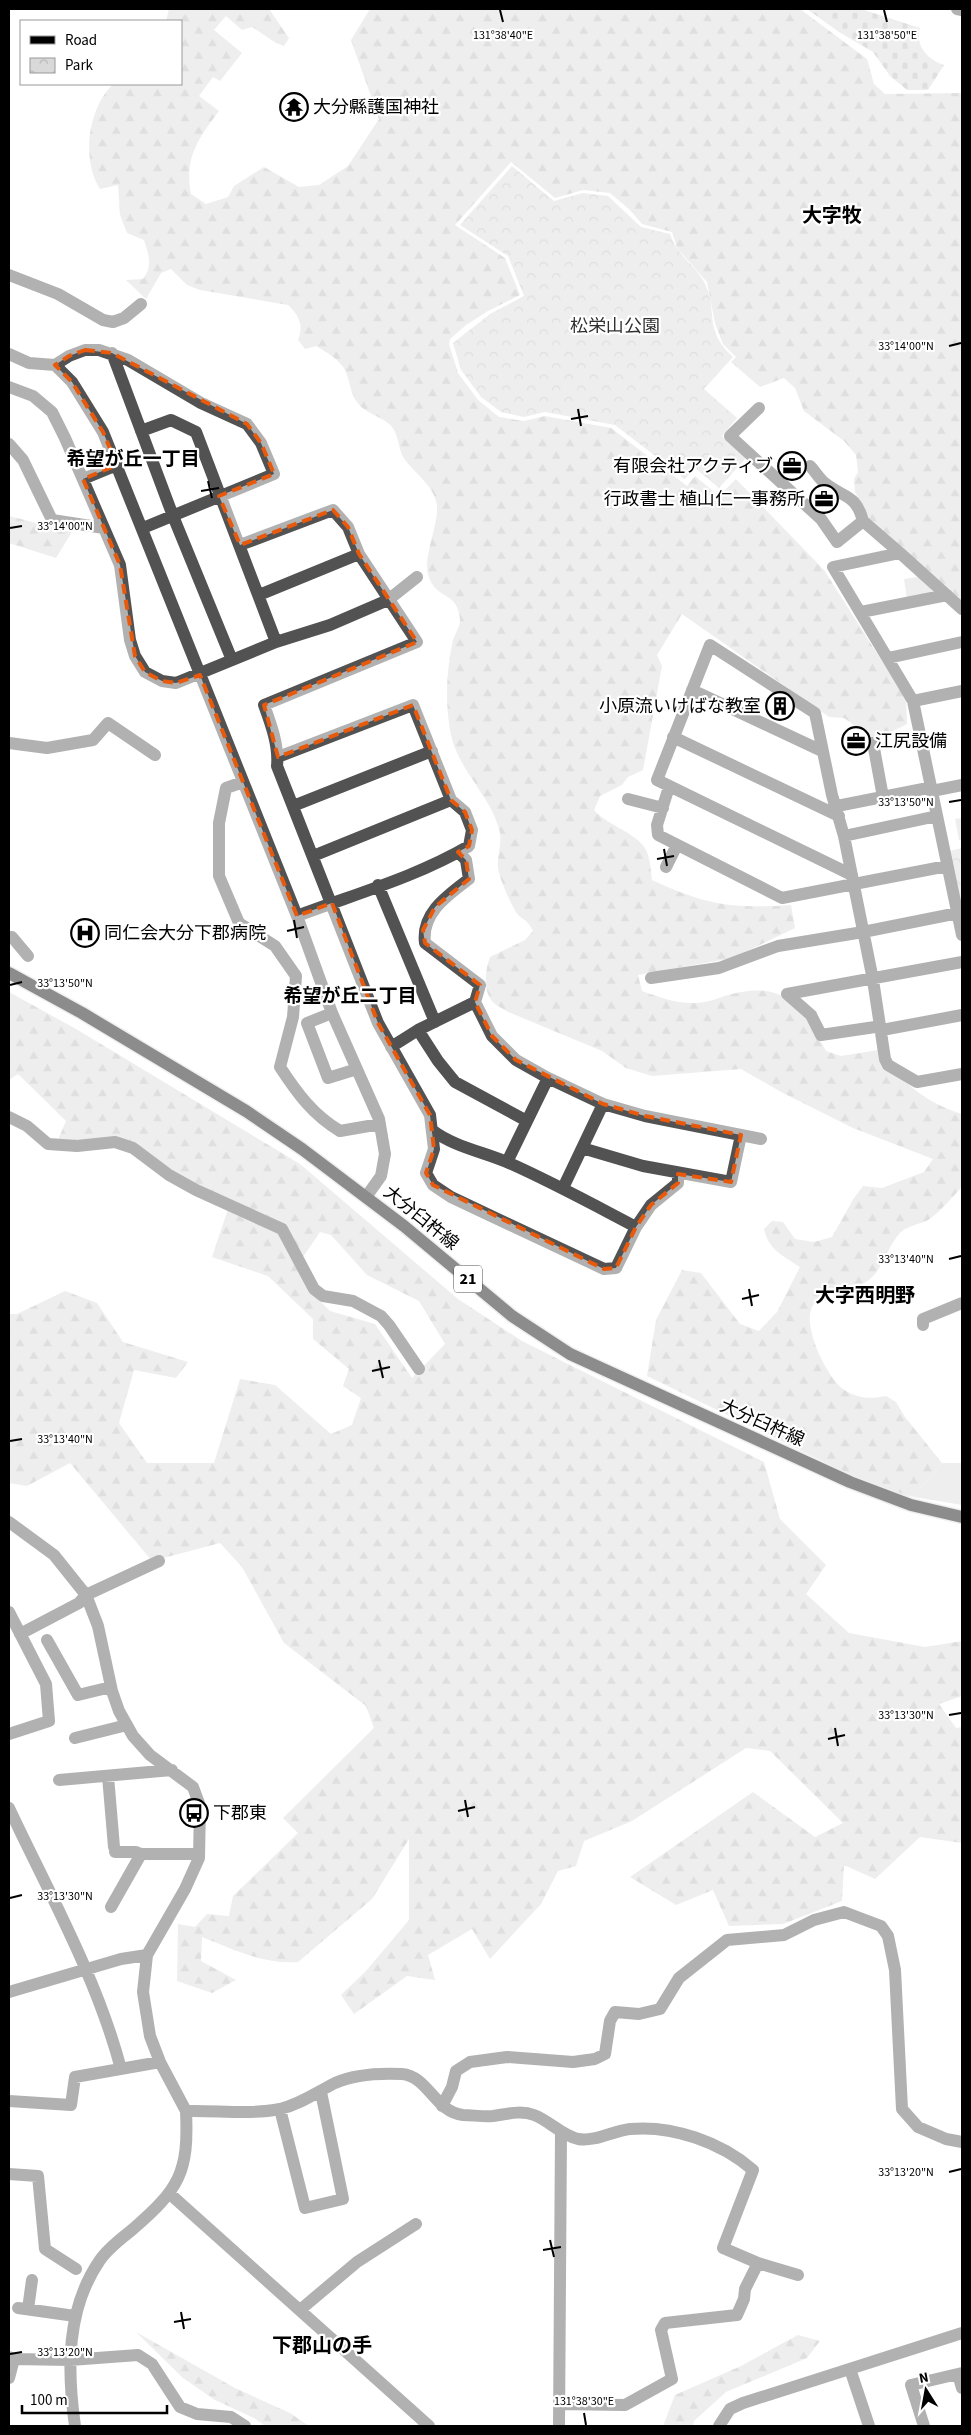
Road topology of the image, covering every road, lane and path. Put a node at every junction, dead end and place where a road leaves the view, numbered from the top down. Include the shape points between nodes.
1 (957, 9) edge
2 (962, 10) edge
3 (9, 274) edge
4 (141, 304) dead end
5 (112, 353) junction
6 (9, 354) edge
7 (55, 365) junction
8 (9, 387) edge
9 (759, 408) dead end
10 (141, 431) junction
11 (9, 444) edge
12 (116, 465) junction
13 (810, 466) dead end
14 (83, 479) junction
15 (219, 496) junction
16 (173, 516) junction
17 (863, 521) junction
18 (104, 528) junction
19 (143, 528) junction
20 (240, 545) junction
21 (900, 553) junction
22 (359, 554) junction
23 (417, 577) dead end
24 (259, 595) junction
25 (947, 595) junction
26 (388, 600) junction
27 (962, 609) edge
28 (861, 612) junction
29 (276, 642) junction
30 (962, 642) edge
31 (888, 658) junction
32 (232, 660) junction
33 (200, 676) junction
34 (692, 690) junction
35 (962, 691) edge
36 (913, 701) junction
37 (673, 737) junction
38 (9, 742) edge
39 (873, 743) dead end
40 (432, 751) junction
41 (822, 751) junction
42 (156, 755) dead end
43 (278, 757) junction
44 (243, 782) junction
45 (962, 785) edge
46 (669, 787) junction
47 (932, 791) junction
48 (883, 797) junction
49 (628, 799) dead end
50 (451, 800) junction
51 (293, 806) junction
52 (662, 808) junction
53 (838, 811) junction
54 (937, 816) junction
55 (844, 836) junction
56 (677, 844) junction
57 (458, 852) junction
58 (313, 856) junction
59 (947, 866) junction
60 (666, 867) dead end
61 (853, 880) junction
62 (378, 885) junction
63 (332, 903) junction
64 (958, 913) junction
65 (297, 916) junction
66 (962, 930) edge
67 (863, 932) junction
68 (9, 937) edge
69 (28, 956) dead end
70 (962, 962) edge
71 (9, 974) edge
72 (651, 978) dead end
73 (873, 980) junction
74 (476, 1002) junction
75 (332, 1013) junction
76 (962, 1016) edge
77 (435, 1022) junction
78 (418, 1030) junction
79 (882, 1030) junction
80 (391, 1047) junction
81 (357, 1069) junction
82 (962, 1074) edge
83 (548, 1078) junction
84 (603, 1104) junction
85 (9, 1117) edge
86 (527, 1121) junction
87 (380, 1124) junction
88 (432, 1130) junction
89 (741, 1135) junction
90 (760, 1138) dead end
91 (582, 1148) junction
92 (507, 1162) junction
93 (678, 1174) junction
94 (563, 1188) junction
95 (366, 1197) junction
96 (636, 1227) junction
97 (962, 1303) edge
98 (922, 1325) dead end
99 (420, 1368) dead end
100 (962, 1517) edge
101 (9, 1522) edge
102 (160, 1561) dead end
103 (86, 1595) junction
104 (9, 1612) edge
105 (20, 1634) junction
106 (47, 1640) dead end
107 (111, 1686) junction
108 (127, 1725) junction
109 (9, 1734) edge
110 (75, 1738) dead end
111 (172, 1770) junction
112 (108, 1776) junction
113 (59, 1780) dead end
114 (9, 1808) edge
115 (141, 1854) junction
116 (199, 1854) junction
117 (112, 1907) dead end
118 (147, 1954) junction
119 (85, 1969) junction
120 (9, 1992) edge
121 (160, 2062) junction
122 (121, 2069) junction
123 (321, 2092) junction
124 (9, 2101) edge
125 (442, 2106) junction
126 (280, 2109) junction
127 (186, 2111) junction
128 (560, 2132) junction
129 (962, 2142) edge
130 (9, 2174) edge
131 (170, 2194) junction
132 (416, 2224) dead end
133 (758, 2263) junction
134 (76, 2269) dead end
135 (798, 2275) dead end
136 (32, 2280) dead end
137 (300, 2310) junction
138 (75, 2316) junction
139 (962, 2333) edge
140 (11, 2358) edge
141 (70, 2360) junction
142 (850, 2369) junction
143 (960, 2374) edge
144 (9, 2378) edge
145 (962, 2388) edge
146 (559, 2404) junction
147 (75, 2426) edge
148 (245, 2426) edge
149 (429, 2426) edge
150 (559, 2426) edge
151 (719, 2426) edge
152 (866, 2426) edge
153 (924, 2426) edge

1 - 2 street
3 - 4 street via 58,294 103,320 112,322 124,318
5 - 7 street via 85,350
5 - 10 street
5 - 15 street via 201,403 247,424 261,443 274,474
6 - 7 street via 29,363
7 - 12 street via 72,382 103,432
8 - 14 street via 33,396 52,412
9 - 17 street via 730,436 820,519 837,542
10 - 15 street via 171,420 196,432
10 - 16 street
11 - 18 street via 22,460 52,520
12 - 14 street
12 - 19 street
13 - 17 street via 826,484 846,493 855,502
14 - 18 street
15 - 16 street
15 - 20 street
16 - 19 street
16 - 32 street
17 - 21 street
18 - 33 street via 120,565 130,640 144,672 176,684
19 - 33 street
20 - 22 street via 333,510 348,527
20 - 24 street
21 - 25 street
21 - 28 street via 833,567
22 - 24 street
22 - 26 street
23 - 26 street
24 - 29 street
25 - 27 street
25 - 28 street
26 - 29 street via 330,625
26 - 43 street via 417,642 264,704
28 - 31 street
29 - 32 street
30 - 31 street
31 - 36 street
32 - 33 street
33 - 44 street
34 - 37 street
34 - 41 street
34 - 41 street via 710,645 815,713
35 - 36 street
36 - 47 street
37 - 46 street via 657,780
37 - 53 street
38 - 42 street via 47,748 74,744 93,740 108,723
39 - 48 street
40 - 43 street via 413,705
40 - 50 street
40 - 51 street
41 - 53 street
43 - 51 street via 277,766
44 - 65 street
44 - 87 street via 226,788 219,823 220,876 239,923 275,946 296,976 294,1017 280,1066 312,1111 340,1131
45 - 47 street
46 - 52 street
46 - 61 street
47 - 48 street via 928,788
47 - 54 street
48 - 53 street
49 - 52 street
50 - 57 street via 465,812 472,830 470,846
50 - 58 street
51 - 58 street
52 - 56 street via 658,835
53 - 55 street
54 - 55 street
54 - 59 street
55 - 61 street
56 - 60 street
56 - 61 street via 782,898
57 - 62 street
57 - 74 street via 466,860 469,879 435,907 423,930 425,943 480,985
58 - 63 street
59 - 61 street
59 - 64 street
61 - 67 street
62 - 63 street
62 - 77 street
63 - 65 street
63 - 80 street via 378,1023
64 - 66 street
64 - 67 street
65 - 75 street
67 - 72 street via 778,946 719,968
67 - 73 street
68 - 69 street
70 - 73 street
71 - 95 main road, 大分臼杵線 / 21 via 82,1013 246,1111
73 - 79 street
73 - 79 street via 787,994 810,1015 821,1035 875,1027
74 - 77 street
74 - 83 street via 492,1036 516,1060
75 - 81 street
75 - 81 street via 307,1023 328,1078
76 - 79 street
77 - 78 street
78 - 80 street
78 - 86 street via 455,1082
79 - 82 street via 888,1065 916,1082
80 - 88 street via 430,1115
81 - 87 street
83 - 84 street
83 - 86 street
84 - 89 street via 645,1116
84 - 91 street
85 - 99 street via 27,1126 48,1144 77,1146 115,1142 133,1148 196,1190 282,1229 314,1289 323,1296 354,1301 380,1316
86 - 92 street
87 - 95 street via 384,1161 381,1176
88 - 92 street via 442,1138
88 - 96 street via 434,1149 426,1173 433,1185 451,1197 604,1269 616,1268
89 - 90 street
89 - 93 street via 731,1182
91 - 93 street
91 - 94 street
92 - 94 street
93 - 96 street via 678,1183 651,1205
94 - 96 street
95 - 100 main road, 大分臼杵線 / 21 via 512,1316 570,1354 850,1482 911,1505
97 - 98 street via 923,1319
101 - 103 street via 54,1555
102 - 103 street
103 - 105 street via 78,1603
103 - 107 street via 98,1626
104 - 105 street
105 - 109 street via 46,1684 49,1721
106 - 107 street via 78,1695
107 - 108 street
108 - 110 street
108 - 111 street via 150,1755
111 - 112 street
111 - 116 street via 193,1787 200,1806
112 - 113 street
112 - 115 street via 114,1850
114 - 119 street
115 - 116 street
115 - 117 street
116 - 118 street via 185,1889
118 - 119 street
118 - 121 street via 142,1992 146,2019
119 - 120 street
119 - 122 street
121 - 122 street
121 - 127 street
122 - 124 street via 75,2077 71,2105
123 - 125 street via 357,2076 404,2074 416,2077
123 - 126 street
123 - 126 street via 343,2199 305,2208
125 - 128 street via 461,2115 492,2116 522,2112 534,2115
125 - 129 street via 456,2070 465,2064 507,2057 558,2062 598,2059 605,2054 610,2021 616,2012 638,2014 660,2009 679,1978 727,1940 784,1935 814,1920 844,1912 881,1926 888,1936 896,1984 902,2109 918,2127
126 - 127 street
127 - 131 street via 187,2149 182,2173
128 - 133 street via 579,2139 629,2129 648,2129 708,2141 744,2162 753,2170 723,2248
128 - 146 street
130 - 134 street via 38,2176 45,2248
131 - 137 street
131 - 138 street via 101,2259 84,2290
132 - 137 street via 357,2262
133 - 135 street
133 - 146 street via 737,2315 665,2323 661,2330 672,2378 625,2405
136 - 138 street via 23,2309
137 - 149 street
138 - 141 street
139 - 142 street
140 - 141 street
140 - 144 street
141 - 147 street
141 - 148 street via 140,2356 152,2364 180,2407 197,2414 231,2417
142 - 151 street via 743,2403 730,2409
142 - 152 street
143 - 145 street
143 - 153 street via 911,2385
146 - 150 street

